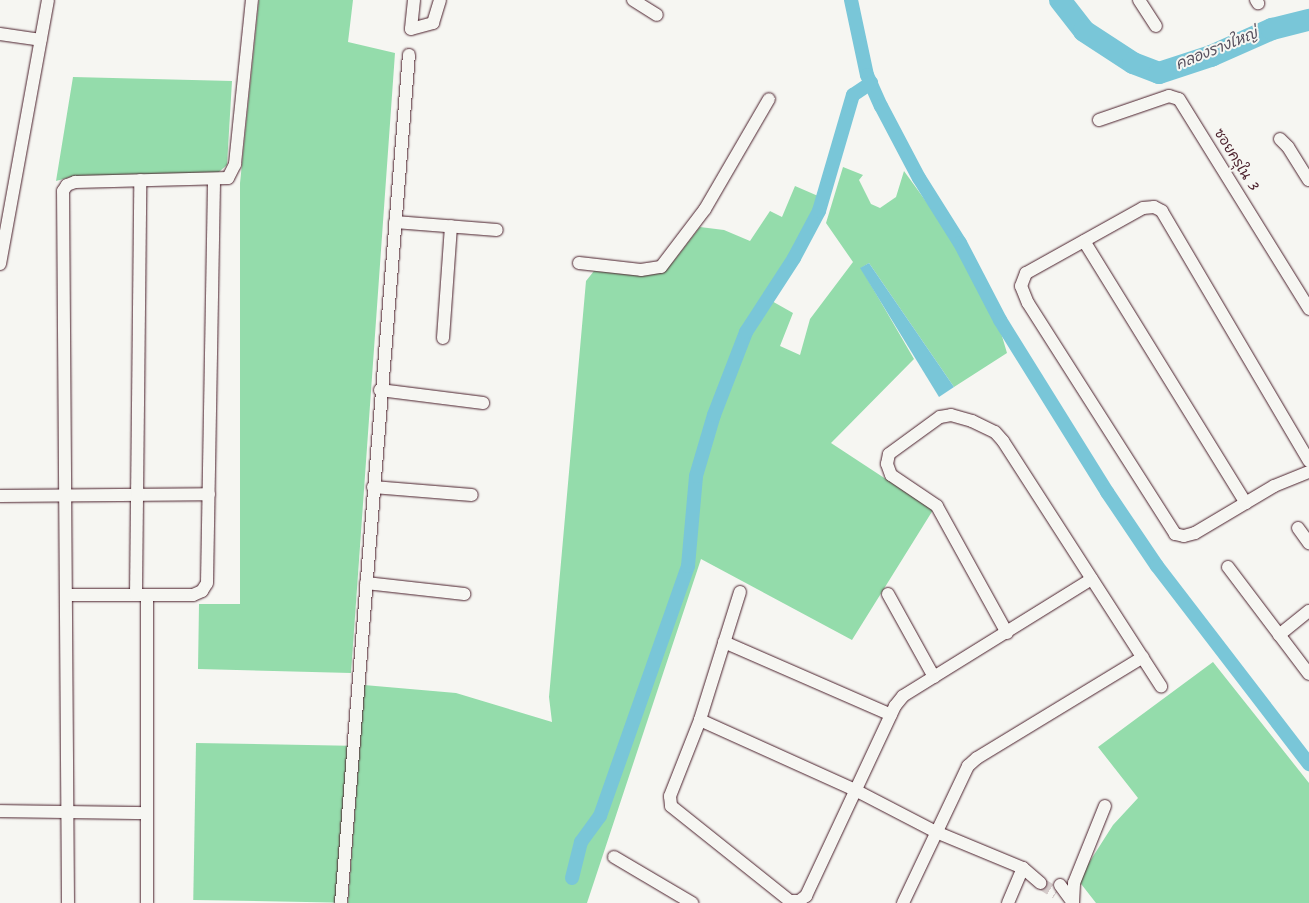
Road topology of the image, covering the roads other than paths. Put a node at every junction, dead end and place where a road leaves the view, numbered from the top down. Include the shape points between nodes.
1 (48, 0) edge
2 (252, 0) edge
3 (414, 0) edge
4 (440, 0) edge
5 (633, 0) edge
6 (1140, 0) edge
7 (657, 15) dead end
8 (1156, 26) dead end
9 (0, 34) edge
10 (41, 40) junction
11 (409, 55) dead end
12 (769, 99) dead end
13 (1099, 120) dead end
14 (1280, 140) dead end
15 (140, 180) junction
16 (214, 180) junction
17 (1309, 180) edge
18 (395, 222) junction
19 (451, 226) junction
20 (497, 230) dead end
21 (1084, 241) junction
22 (0, 262) edge
23 (579, 263) dead end
24 (1309, 309) edge
25 (443, 338) dead end
26 (380, 390) junction
27 (483, 403) dead end
28 (1309, 461) edge
29 (1309, 472) edge
30 (373, 487) junction
31 (209, 494) junction
32 (137, 495) junction
33 (472, 495) dead end
34 (0, 496) edge
35 (65, 496) junction
36 (1246, 503) junction
37 (1298, 528) dead end
38 (1309, 543) edge
39 (1228, 567) dead end
40 (1092, 579) junction
41 (366, 583) junction
42 (740, 592) dead end
43 (464, 594) dead end
44 (888, 594) dead end
45 (66, 595) junction
46 (142, 595) junction
47 (1309, 611) edge
48 (1007, 634) junction
49 (1279, 635) junction
50 (724, 642) junction
51 (1143, 658) junction
52 (1309, 674) edge
53 (934, 677) junction
54 (1161, 686) dead end
55 (891, 715) junction
56 (700, 720) junction
57 (857, 791) junction
58 (1105, 806) dead end
59 (0, 811) edge
60 (67, 811) junction
61 (147, 813) junction
62 (936, 832) junction
63 (614, 857) dead end
64 (1058, 889) tunnel mouth
65 (68, 903) edge
66 (147, 903) edge
67 (341, 903) edge
68 (692, 903) edge
69 (903, 903) edge
70 (1008, 903) edge
71 (1073, 903) edge

1 - 10 street
2 - 16 street via 235,164 228,178
3 - 4 street via 411,29 432,23
5 - 7 street
6 - 8 street
9 - 10 street
10 - 22 street
11 - 18 street
12 - 23 street via 706,209 661,268 641,270
13 - 24 street, ซอยครุใน 3 via 1169,96 1179,100
14 - 17 street
15 - 16 street
15 - 32 street
15 - 35 street via 75,182 63,191
16 - 31 street
18 - 19 street
18 - 26 street
19 - 20 street
19 - 25 street
21 - 28 street via 1143,208 1154,207 1162,211
21 - 36 street
21 - 36 street via 1026,273 1021,286 1028,303 1175,534 1195,533
26 - 27 street
26 - 30 street
29 - 36 street via 1274,486
30 - 33 street
30 - 41 street
31 - 32 street
31 - 46 street via 206,583 202,591 193,595
32 - 35 street
32 - 46 street
34 - 35 street
35 - 45 street
37 - 38 street
39 - 49 street
40 - 48 street
40 - 48 street via 995,432 951,415 940,417 889,454 887,464 892,475 937,506
40 - 51 street
41 - 43 street
41 - 67 street
42 - 50 street
44 - 53 street
45 - 46 street
45 - 60 street
46 - 61 street
47 - 49 street
48 - 53 street
49 - 52 street
50 - 55 street
50 - 56 street
51 - 54 street
51 - 62 street via 977,758 968,766
53 - 55 street via 903,696
55 - 57 street
56 - 57 street
56 - 57 street via 670,796 671,806 790,901 800,901 806,896
57 - 62 street
58 - 71 street via 1074,883
59 - 60 street
60 - 61 street
60 - 65 street
61 - 66 street
62 - 69 street
62 - 70 street via 1035,875
63 - 68 street
64 - 71 street

